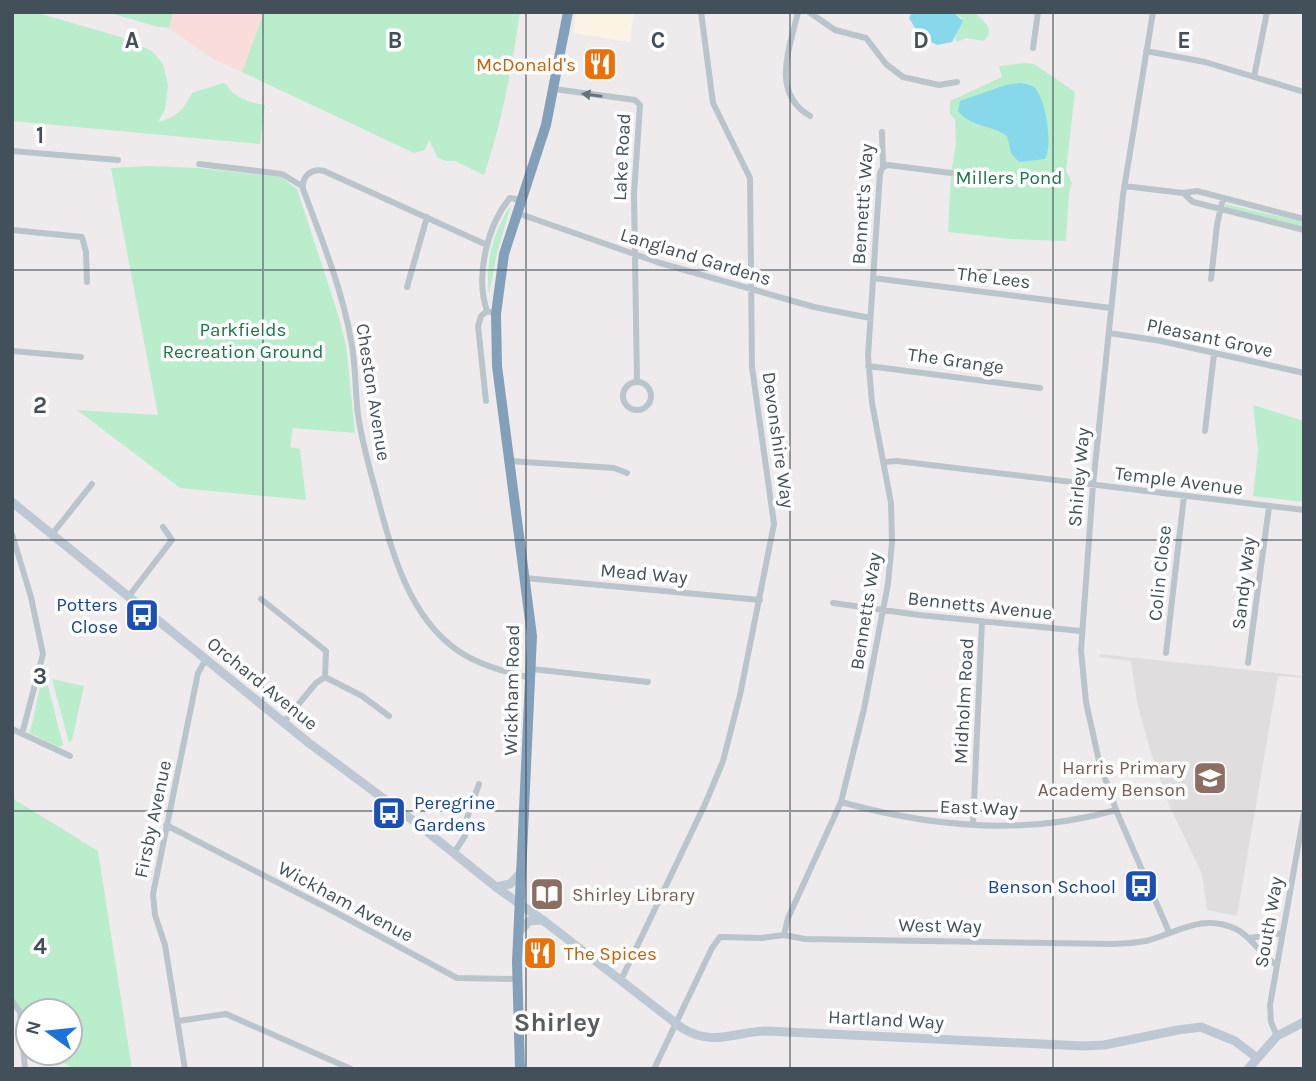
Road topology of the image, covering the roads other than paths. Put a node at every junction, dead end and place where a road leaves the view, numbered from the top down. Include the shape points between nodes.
1 (568, 12) edge
2 (701, 12) edge
3 (797, 12) edge
4 (809, 12) edge
5 (1038, 12) edge
6 (1153, 12) edge
7 (1267, 12) edge
8 (1033, 48) dead end
9 (1146, 51) junction
10 (1254, 77) junction
11 (554, 89) junction
12 (1304, 92) edge
13 (952, 94) dead end
14 (810, 116) dead end
15 (882, 132) dead end
16 (12, 151) edge
17 (118, 160) dead end
18 (199, 164) dead end
19 (883, 167) junction
20 (951, 173) dead end
21 (302, 186) junction
22 (1124, 186) junction
23 (1183, 193) junction
24 (1223, 198) junction
25 (521, 200) junction
26 (1220, 209) junction
27 (517, 213) junction
28 (426, 217) junction
29 (1304, 219) edge
30 (12, 230) edge
31 (1304, 230) edge
32 (487, 245) junction
33 (636, 256) junction
34 (873, 278) junction
35 (1212, 279) dead end
36 (87, 282) dead end
37 (407, 287) dead end
38 (750, 289) junction
39 (1111, 308) junction
40 (491, 312) junction
41 (870, 318) junction
42 (1109, 333) junction
43 (12, 351) edge
44 (1214, 354) junction
45 (81, 357) dead end
46 (868, 366) junction
47 (1304, 373) edge
48 (637, 382) junction
49 (1040, 388) dead end
50 (486, 401) dead end
51 (1205, 432) dead end
52 (510, 461) junction
53 (885, 462) junction
54 (627, 473) dead end
55 (92, 484) dead end
56 (1093, 485) junction
57 (1184, 496) junction
58 (14, 500) edge
59 (1269, 507) junction
60 (1304, 510) edge
61 (12, 517) edge
62 (163, 527) dead end
63 (52, 533) junction
64 (12, 534) edge
65 (525, 578) junction
66 (130, 596) junction
67 (261, 599) dead end
68 (760, 600) junction
69 (833, 603) dead end
70 (884, 611) junction
71 (982, 621) junction
72 (1081, 631) junction
73 (1166, 653) dead end
74 (206, 659) junction
75 (1248, 663) dead end
76 (531, 674) junction
77 (325, 677) junction
78 (648, 682) dead end
79 (389, 716) dead end
80 (284, 723) junction
81 (12, 729) edge
82 (22, 734) junction
83 (69, 756) dead end
84 (479, 784) dead end
85 (841, 802) junction
86 (1116, 810) junction
87 (1304, 813) edge
88 (166, 825) junction
89 (972, 825) junction
90 (454, 853) junction
91 (521, 873) junction
92 (496, 887) junction
93 (519, 902) junction
94 (543, 920) junction
95 (1170, 932) junction
96 (1282, 933) junction
97 (783, 935) junction
98 (517, 937) junction
99 (1250, 938) junction
100 (1277, 965) junction
101 (516, 979) junction
102 (621, 980) junction
103 (12, 1001) edge
104 (178, 1021) junction
105 (1304, 1022) edge
106 (676, 1023) junction
107 (1277, 1036) junction
108 (1256, 1057) junction
109 (25, 1069) edge
110 (185, 1069) edge
111 (351, 1069) edge
112 (520, 1069) edge
113 (654, 1069) edge
114 (1248, 1069) edge

1 - 11 highway, Wickham Road
2 - 38 street, Devonshire Way via 713,103 750,178
3 - 14 street via 784,78 790,94
4 - 13 street via 837,31 866,38 899,75 926,83 953,83
5 - 8 street
6 - 9 street, Shirley Way
7 - 10 street
9 - 10 street
9 - 22 street, Shirley Way
10 - 12 street
11 - 25 highway, Wickham Road
33 -> 11 street, Lake Road via 639,103
15 - 19 street, Bennett's Way
16 - 17 street
18 - 21 street via 282,174
19 - 20 street
19 - 34 street, Bennett's Way
21 - 28 street via 309,173 322,170
21 - 76 street, Cheston Avenue via 346,319 362,435 386,531 404,579 428,620 459,651 484,664
22 - 23 street
22 - 39 street, Shirley Way
23 - 24 street via 1197,191
23 - 26 street via 1193,202
24 - 26 street
24 - 29 street
25 - 27 highway, Wickham Road
25 - 32 street, Wickham Road via 510,198 503,206
26 - 31 street
26 - 35 street
27 - 33 street, Langland Gardens
27 - 40 highway, Wickham Road
28 - 32 street
28 - 37 street
30 - 36 street via 82,237
32 - 40 street, Wickham Road via 483,279
33 - 38 street, Langland Gardens
33 - 48 street, Lake Road
34 - 39 street, The Lees
34 - 41 street, Bennetts Way
38 - 41 street, Langland Gardens
38 - 68 street, Devonshire Way via 752,367 775,519
39 - 42 street, Shirley Way
40 - 50 street, Wickham Road via 481,316 478,326
40 - 52 highway, Wickham Road
41 - 46 street, Bennetts Way
42 - 44 street, Pleasant Grove
42 - 56 street, Shirley Way
43 - 45 street
44 - 47 street, Pleasant Grove
44 - 51 street
46 - 49 street, The Grange
46 - 53 street, Bennetts Way
48 - 48 street via 645,384 652,396 649,404 637,410 623,399 625,389
52 - 54 street via 614,468
52 - 65 highway, Wickham Road
53 - 56 street, Temple Avenue
53 - 70 street, Bennetts Way via 892,542
55 - 63 street
56 - 57 street, Temple Avenue
56 - 72 street, Shirley Way
57 - 59 street, Temple Avenue
57 - 73 street, Colin Close
58 - 61 street
58 - 63 street, Orchard Avenue
59 - 60 street, Temple Avenue
59 - 75 street, Sandy Way
62 - 66 street via 172,540
63 - 66 street, Orchard Avenue
64 - 82 street via 43,654
65 - 68 street, Mead Way
65 - 76 highway, Wickham Road via 532,628
66 - 74 street, Orchard Avenue
67 - 77 street via 326,652
68 - 102 street, Devonshire Way via 723,761
69 - 70 street, Bennetts Avenue
70 - 71 street, Bennetts Avenue
70 - 85 street, Bennetts Way
71 - 72 street, Bennetts Avenue
71 - 89 street, Midholm Road
72 - 86 street, Shirley Way via 1091,732
74 - 80 street, Orchard Avenue
74 - 88 street, Firsby Avenue via 198,673
76 - 78 street, Cheston Avenue
76 - 91 highway, Wickham Road
77 - 79 street via 362,695
77 - 80 street
80 - 90 street, Orchard Avenue
81 - 82 street
82 - 83 street
84 - 90 street via 465,836
85 - 89 street, East Way via 906,818
85 - 97 street, Bennetts Way
86 - 89 street, East Way via 1050,823
86 - 95 street, Shirley Way
87 - 96 street, South Way
88 - 101 street, Wickham Avenue via 457,978
88 - 104 street, Firsby Avenue via 153,894
90 - 92 street, Orchard Avenue
91 - 92 street via 510,884
91 - 93 highway, Wickham Road
92 - 93 street, Orchard Avenue
93 - 94 street, Hartland Way
93 - 98 highway, Wickham Road
94 - 98 street via 529,921
94 - 102 street, Hartland Way
95 - 97 street, West Way via 1145,941 1113,944
95 - 99 street, West Way via 1210,922 1232,927
96 - 99 street
96 - 100 street, South Way
97 - 106 street, West Way via 718,939
98 - 101 highway, Wickham Road
99 - 100 street, West Way
100 - 107 street, South Way via 1269,1011
101 - 112 highway, Wickham Road
102 - 106 street, Hartland Way
103 - 109 street via 20,1012
104 - 110 street, Firsby Avenue
104 - 111 street via 226,1014
105 - 107 street
106 - 108 street, Hartland Way via 695,1035 714,1039 766,1031 1084,1046 1201,1027 1235,1041
106 - 113 street
107 - 108 street
108 - 114 street

